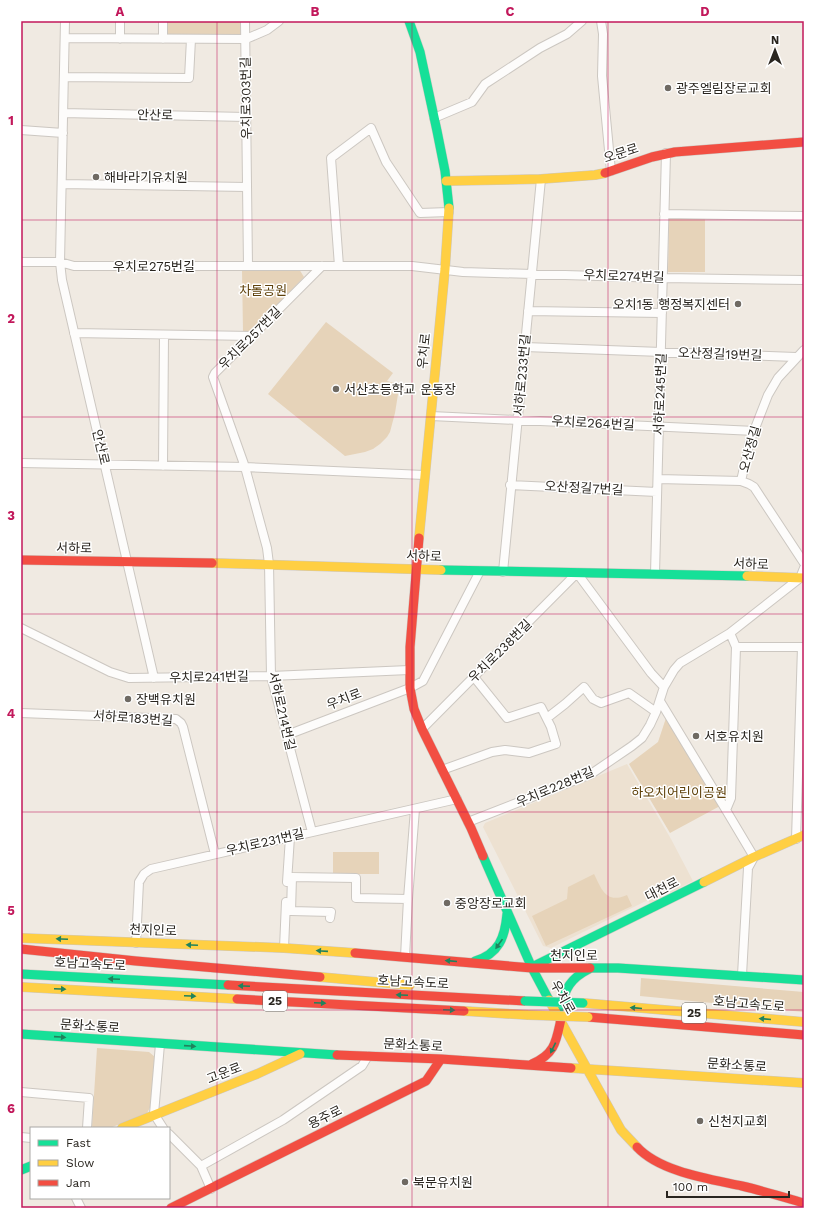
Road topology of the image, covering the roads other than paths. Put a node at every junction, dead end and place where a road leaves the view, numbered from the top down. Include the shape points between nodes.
1 (65, 21) edge
2 (120, 21) edge
3 (163, 21) edge
4 (245, 21) edge
5 (279, 21) edge
6 (409, 21) edge
7 (582, 21) edge
8 (601, 21) edge
9 (65, 38) junction
10 (120, 39) junction
11 (163, 39) junction
12 (191, 39) junction
13 (246, 39) junction
14 (64, 77) junction
15 (63, 113) junction
16 (246, 117) junction
17 (434, 118) junction
18 (21, 130) edge
19 (63, 133) junction
20 (804, 142) edge
21 (666, 153) junction
22 (611, 171) junction
23 (541, 179) junction
24 (446, 181) junction
25 (62, 184) junction
26 (247, 187) junction
27 (449, 212) junction
28 (664, 214) junction
29 (804, 216) edge
30 (21, 262) edge
31 (60, 262) junction
32 (248, 266) junction
33 (322, 266) junction
34 (339, 266) junction
35 (445, 269) junction
36 (532, 273) junction
37 (663, 278) junction
38 (804, 280) edge
39 (528, 311) junction
40 (662, 313) junction
41 (74, 332) junction
42 (164, 335) junction
43 (252, 336) junction
44 (525, 347) junction
45 (804, 350) edge
46 (661, 351) junction
47 (796, 357) junction
48 (431, 416) junction
49 (518, 419) junction
50 (659, 426) junction
51 (754, 431) junction
52 (21, 463) edge
53 (105, 464) junction
54 (163, 466) junction
55 (245, 467) junction
56 (424, 475) junction
57 (658, 479) junction
58 (741, 481) junction
59 (510, 485) junction
60 (657, 492) junction
61 (21, 560) edge
62 (127, 562) junction
63 (269, 564) junction
64 (804, 564) edge
65 (804, 568) edge
66 (21, 569) edge
67 (416, 569) junction
68 (480, 571) junction
69 (503, 572) junction
70 (577, 573) junction
71 (655, 574) junction
72 (802, 578) edge
73 (21, 628) edge
74 (730, 633) junction
75 (736, 647) junction
76 (803, 647) edge
77 (409, 670) junction
78 (271, 676) junction
79 (474, 677) junction
80 (154, 678) junction
81 (664, 687) junction
82 (410, 688) junction
83 (660, 701) junction
84 (656, 712) junction
85 (21, 713) edge
86 (547, 718) junction
87 (422, 729) junction
88 (287, 735) junction
89 (442, 770) junction
90 (457, 799) junction
91 (415, 809) junction
92 (726, 810) junction
93 (468, 822) junction
94 (312, 832) junction
95 (290, 837) junction
96 (800, 837) edge
97 (215, 854) junction
98 (754, 857) junction
99 (408, 899) junction
100 (507, 911) junction
101 (330, 918) dead end
102 (21, 938) edge
103 (136, 942) junction
104 (284, 948) junction
105 (21, 949) edge
106 (405, 956) junction
107 (471, 962) junction
108 (532, 968) junction
109 (593, 968) junction
110 (21, 974) edge
111 (742, 976) junction
112 (804, 980) edge
113 (21, 987) edge
114 (478, 999) junction
115 (559, 1016) junction
116 (804, 1022) edge
117 (21, 1034) edge
118 (804, 1035) edge
119 (160, 1044) junction
120 (302, 1053) junction
121 (368, 1056) junction
122 (442, 1059) junction
123 (530, 1064) junction
124 (588, 1068) junction
125 (804, 1083) edge
126 (21, 1092) edge
127 (154, 1114) junction
128 (87, 1127) edge
129 (124, 1127) edge
130 (162, 1127) edge
131 (170, 1135) edge
132 (201, 1166) junction
133 (211, 1189) junction
134 (76, 1199) edge
135 (804, 1203) edge
136 (81, 1208) edge
137 (172, 1208) edge

1 - 9 street, 안산로
2 - 10 street
3 - 11 street
4 - 13 street, 우치로303번길
5 - 13 street, 우치로303번길
6 - 17 main road, 우치로 via 420,52
7 - 17 street via 567,34 540,48 485,84 472,102
8 - 22 street via 602,76
9 - 10 street, 우치로303번길
9 - 14 street, 안산로
10 - 11 street, 우치로303번길
11 - 12 street, 우치로303번길
12 - 13 street, 우치로303번길
12 - 14 street via 189,78
13 - 16 street, 우치로303번길
14 - 15 street, 안산로
15 - 16 street, 안산로
15 - 19 street, 안산로
16 - 26 street, 우치로303번길
17 - 24 main road, 우치로
18 - 19 street
19 - 25 street, 안산로
20 - 21 main road, 오문로
21 - 22 main road, 오문로
21 - 28 street, 서하로245번길
22 - 23 main road, 오문로 via 587,176
23 - 24 main road, 오문로
23 - 36 street, 서하로233번길
24 - 27 main road, 우치로
25 - 26 street
25 - 31 street, 안산로
26 - 32 street
27 - 34 street via 420,213 386,162 371,128 331,158
27 - 35 main road, 우치로
28 - 29 street
28 - 37 street, 서하로245번길
30 - 31 street, 우치로275번길
31 - 32 street, 우치로275번길 via 74,266
31 - 41 street, 안산로
32 - 33 street, 우치로275번길
33 - 34 street, 우치로275번길
33 - 43 street, 우치로257번길
34 - 35 street, 우치로275번길 via 412,266
35 - 36 street, 우치로274번길 via 463,272
35 - 48 main road, 우치로
36 - 37 street, 우치로274번길
36 - 39 street, 서하로233번길
37 - 38 street, 우치로274번길
37 - 40 street, 서하로245번길
39 - 40 street
39 - 44 street, 서하로233번길
40 - 46 street, 서하로245번길
41 - 42 street
41 - 53 street, 안산로
42 - 43 street
42 - 54 street
43 - 55 street, 우치로257번길 via 213,377
44 - 46 street, 오산정길19번길
44 - 49 street, 서하로233번길
45 - 47 street, 오산정길
46 - 47 street, 오산정길19번길
46 - 50 street, 서하로245번길
47 - 51 street, 오산정길 via 772,386
48 - 49 street, 우치로264번길
48 - 56 main road, 우치로
49 - 50 street, 우치로264번길
49 - 59 street, 서하로233번길
50 - 51 street, 우치로264번길
50 - 57 street, 서하로245번길
51 - 58 street, 오산정길
52 - 53 street
53 - 54 street
53 - 62 street, 안산로
54 - 55 street
55 - 56 street
55 - 63 street
56 - 67 main road, 우치로
57 - 58 street
57 - 60 street, 서하로245번길
58 - 64 street, 오산정길 via 754,487
59 - 60 street, 오산정길7번길
59 - 69 street, 서하로233번길
60 - 71 street, 서하로245번길
61 - 62 main road, 서하로
61 - 66 main road
62 - 63 main road, 서하로
62 - 80 street
63 - 67 main road, 서하로
63 - 78 street, 서하로214번길
65 - 72 street
67 - 68 main road, 서하로
67 - 77 main road, 우치로
68 - 69 main road, 서하로
68 - 82 street, 우치로 via 423,681
69 - 70 main road, 서하로
70 - 71 main road, 서하로
70 - 79 street, 우치로238번길
70 - 81 street
71 - 72 main road, 서하로
72 - 74 street, 우치로228번길
73 - 80 street, 우치로241번길 via 122,677
74 - 75 street
74 - 81 street, 우치로228번길 via 680,663
75 - 76 street
75 - 92 street via 731,798
76 - 96 street
77 - 78 street, 우치로241번길
77 - 82 main road, 우치로
78 - 80 street, 우치로241번길
78 - 88 street, 서하로214번길
79 - 86 street via 508,718 541,707
79 - 87 street, 우치로238번길
81 - 83 street, 우치로228번길
82 - 87 main road, 우치로 via 414,709
82 - 88 street, 우치로
83 - 84 street, 우치로228번길
83 - 92 street
84 - 86 street via 629,693 601,703 593,699 584,687
84 - 93 street, 우치로228번길 via 642,738 591,774
85 - 97 street, 서하로183번길 via 176,719 183,727
86 - 89 street via 556,744 530,753 505,750 492,752
87 - 89 main road, 우치로
88 - 94 street, 서하로214번길
89 - 90 main road, 우치로
90 - 91 street, 우치로231번길
90 - 93 main road, 우치로
91 - 94 street, 우치로231번길
91 - 99 street
92 - 98 street
93 - 100 main road, 우치로
94 - 95 street, 우치로231번길
95 - 97 street, 우치로231번길
95 - 104 street
96 - 98 main road, 대천로
97 - 103 street, 우치로231번길 via 151,869 144,874 139,882
98 - 108 main road, 대천로
98 - 111 street via 748,868
99 - 101 street via 356,898 356,878 292,876 291,910 331,912
99 - 106 street
100 -> 107 main road via 506,929 500,944 486,957
100 - 108 main road, 우치로
103 -> 102 main road, 천지인로
104 -> 103 main road, 천지인로
106 -> 104 main road, 천지인로
105 - 114 main road via 410,985
107 -> 106 main road, 천지인로
107 - 108 main road, 천지인로
108 - 109 main road, 천지인로
108 - 115 main road, 우치로
109 - 111 main road, 천지인로
109 - 115 main road via 572,979 567,987
114 -> 110 main road, 호남고속도로 / 25
111 - 112 main road, 천지인로
113 -> 118 main road, 호남고속도로 / 25, bridge via 588,1017
116 -> 114 main road, 호남고속도로 / 25, bridge via 583,1003
115 -> 123 main road via 552,1051 544,1059
115 - 124 main road, 우치로
117 -> 119 main road, 문화소통로
119 -> 120 main road, 문화소통로
119 - 127 street
120 - 121 main road, 문화소통로
120 - 127 main road, 고운로 via 257,1074
121 - 122 main road, 문화소통로
121 - 132 street, 용주로 via 362,1066 283,1120
122 - 123 main road, 문화소통로
122 - 133 main road, 용주로 via 426,1081
123 - 124 main road, 문화소통로
124 - 125 main road, 문화소통로
124 - 135 main road, 우치로 via 621,1130 644,1155 676,1171
126 - 128 street via 89,1098
127 - 129 main road, 고운로
127 - 130 street
131 - 132 street
132 - 133 street
133 - 137 main road, 용주로
134 - 136 street

